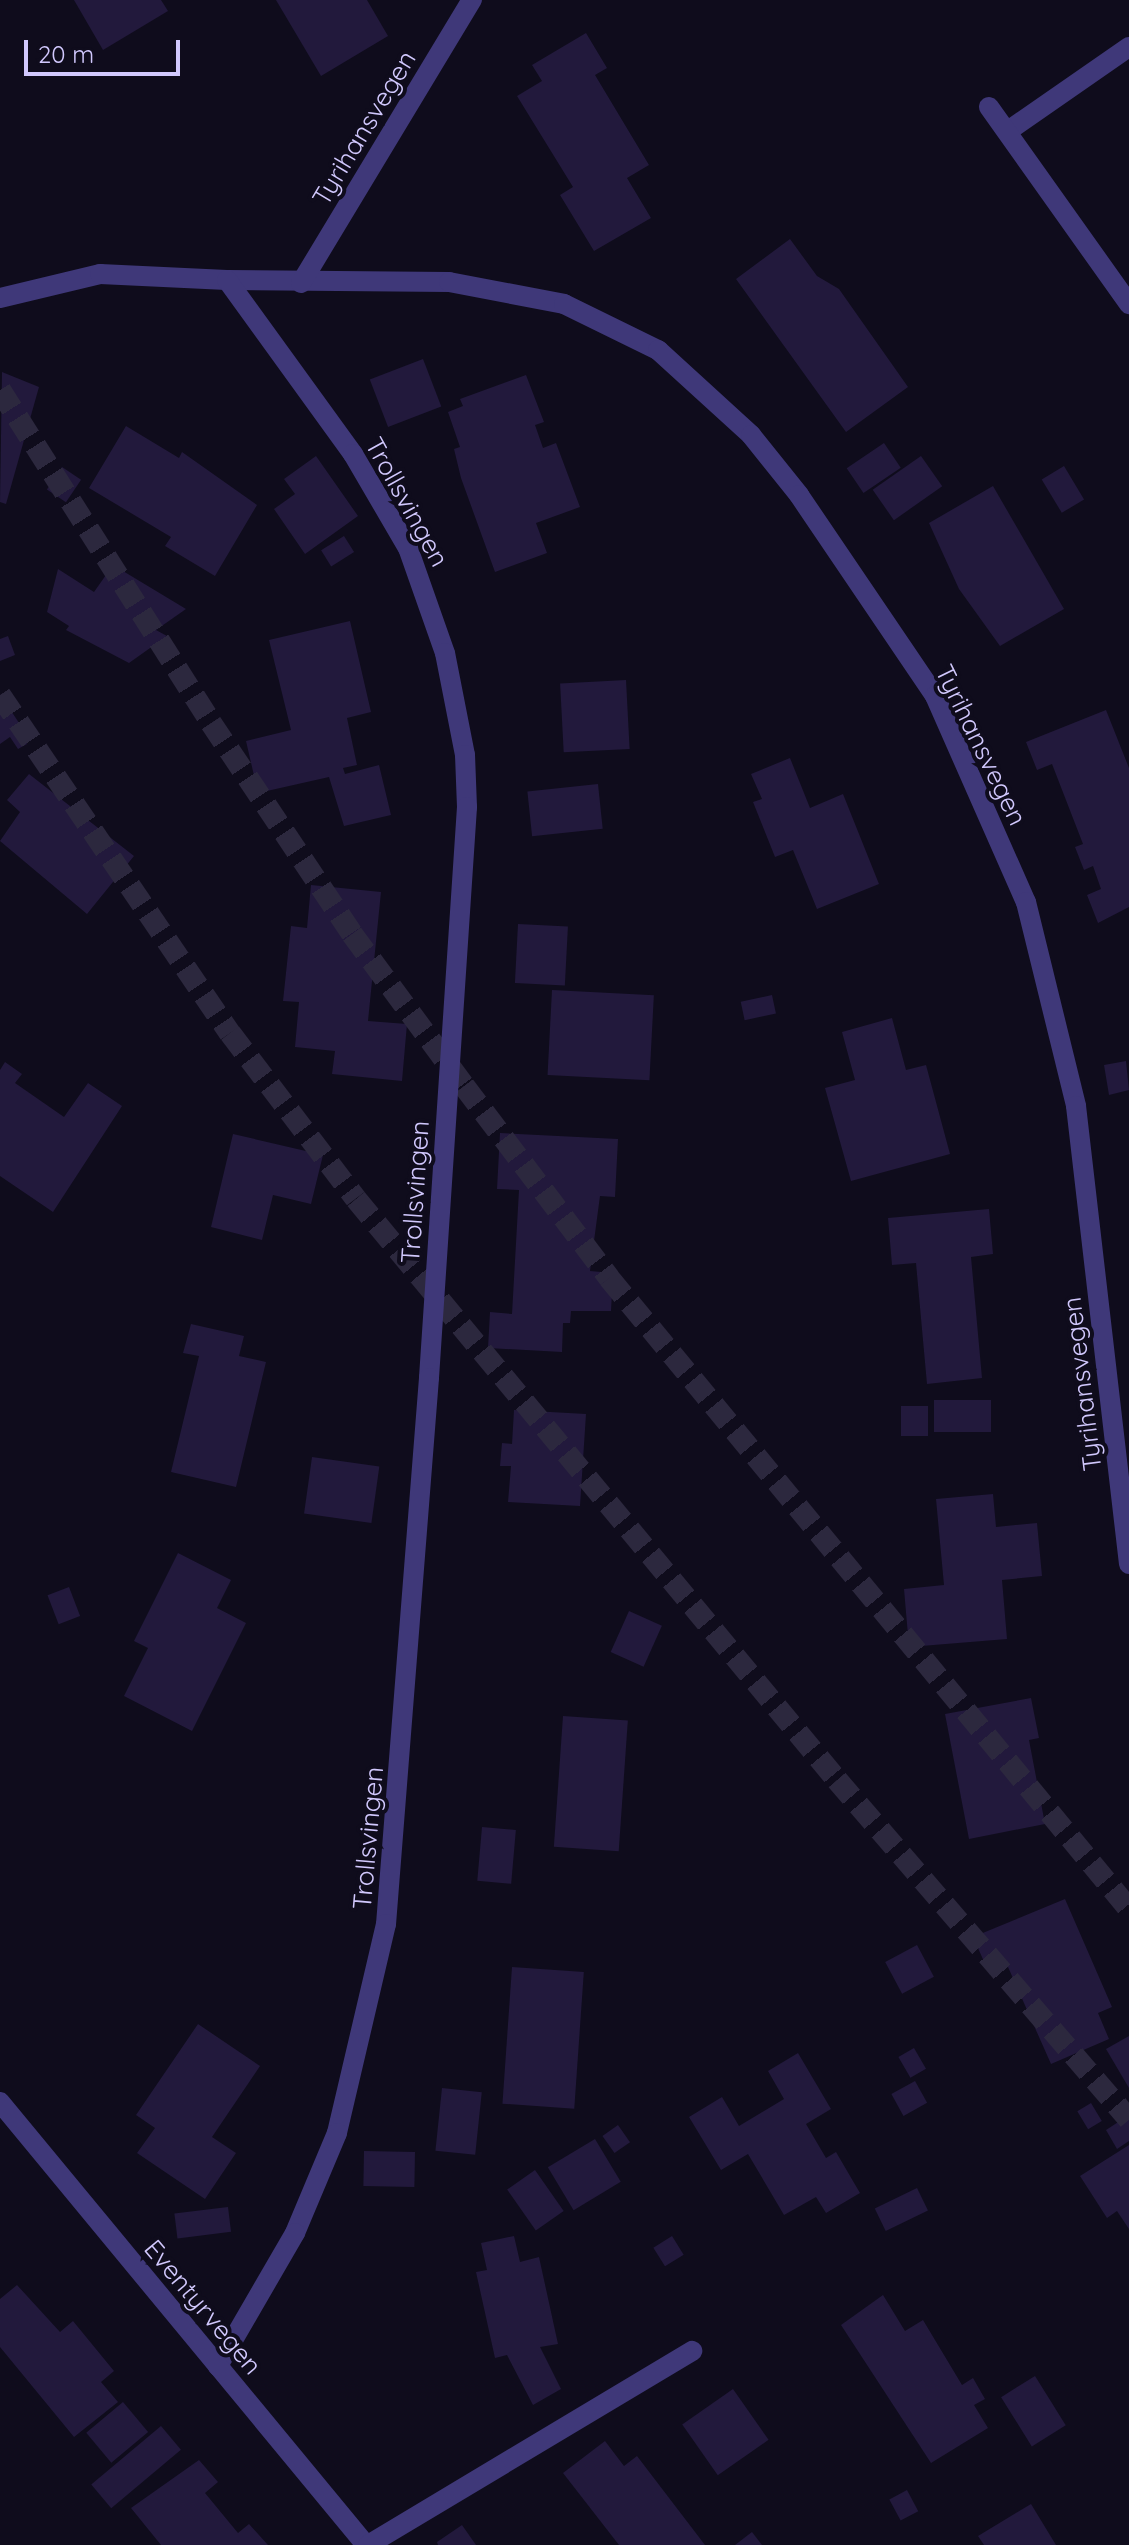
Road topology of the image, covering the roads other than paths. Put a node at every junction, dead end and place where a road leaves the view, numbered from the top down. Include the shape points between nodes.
1 (472, 0) edge
2 (1129, 47) edge
3 (989, 107) dead end
4 (1008, 131) junction
5 (227, 280) junction
6 (301, 283) junction
7 (0, 298) edge
8 (1129, 304) edge
9 (1129, 1564) edge
10 (0, 2102) edge
11 (692, 2351) dead end
12 (218, 2366) junction
13 (367, 2545) edge

1 - 6 street, Tyrihansvegen
2 - 4 street
3 - 4 street
4 - 8 street
5 - 6 street, Tyrihansvegen
5 - 7 street via 100,274
5 - 12 street, Trollsvingen via 353,454 408,548 429,599 458,706 467,807 386,1924 337,2133 295,2233
6 - 9 street, Tyrihansvegen via 449,282 510,290 600,318 658,350 751,435 935,696 1026,902 1076,1106
10 - 12 street, Eventyrvegen
11 - 13 street, Eventyrvegen
12 - 13 street, Eventyrvegen

